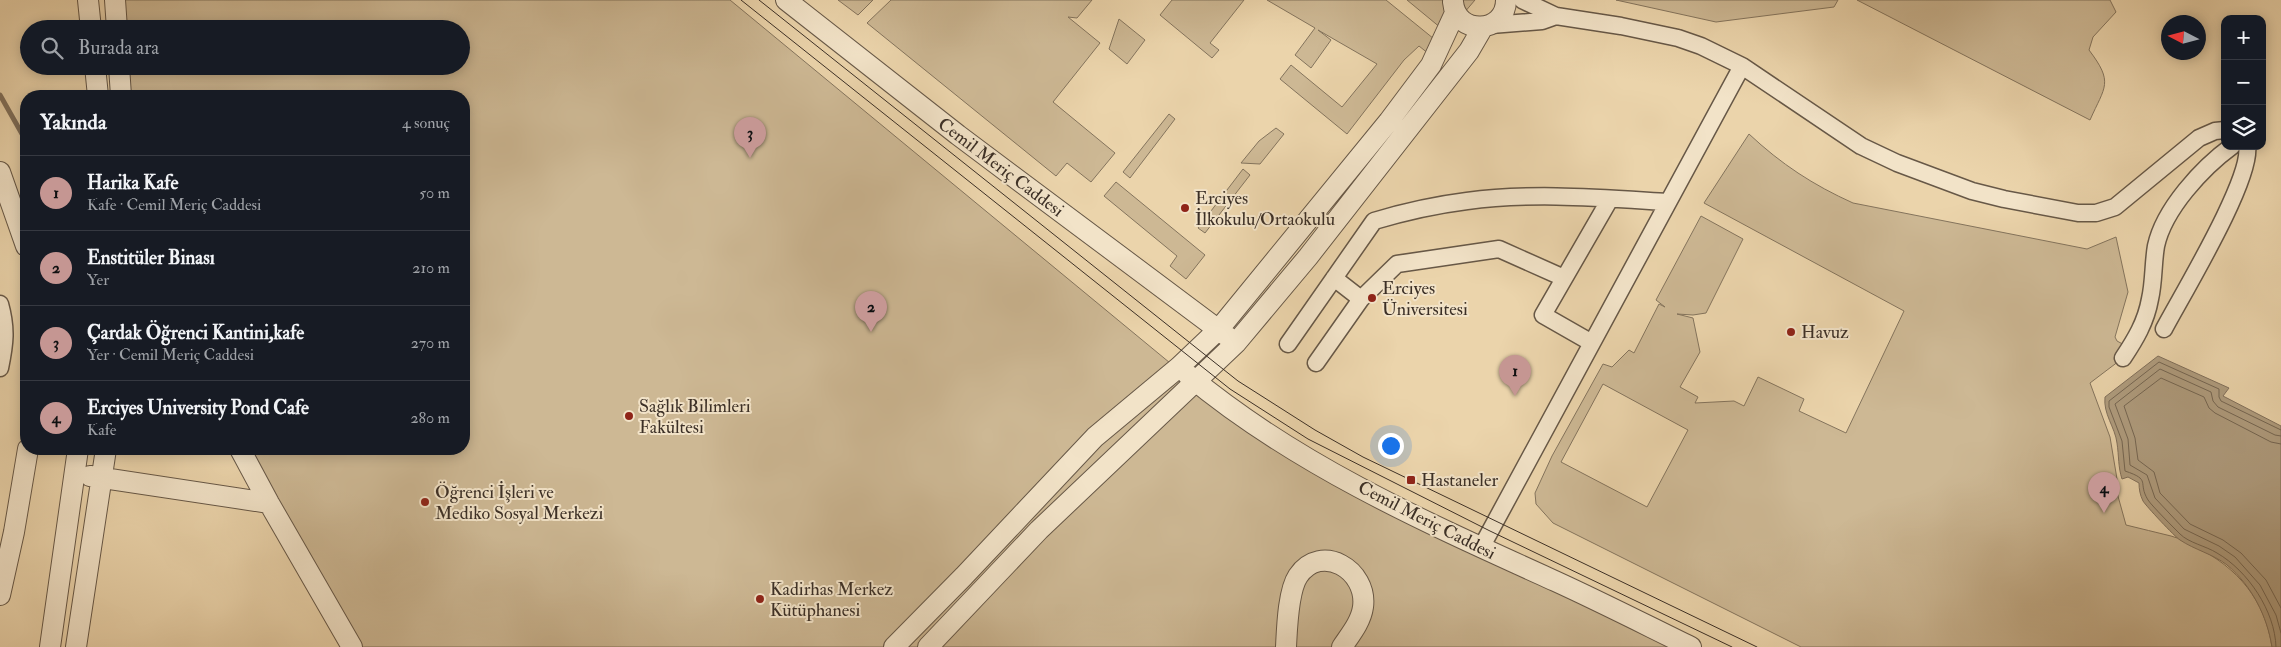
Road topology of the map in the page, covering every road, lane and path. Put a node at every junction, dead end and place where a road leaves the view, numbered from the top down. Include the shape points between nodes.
1 (88, 0) edge
2 (115, 0) edge
3 (786, 0) edge
4 (1506, 0) edge
5 (1522, 0) edge
6 (1454, 6) edge
7 (1556, 16) junction
8 (90, 20) edge
9 (116, 20) edge
10 (1488, 26) junction
11 (1742, 66) junction
12 (95, 75) edge
13 (120, 75) edge
14 (97, 90) edge
15 (121, 90) edge
16 (2221, 130) edge
17 (2227, 150) edge
18 (2247, 150) edge
19 (0, 172) edge
20 (1610, 199) junction
21 (1668, 202) junction
22 (20, 229) edge
23 (1334, 278) junction
24 (1564, 278) junction
25 (1361, 299) junction
26 (0, 304) edge
27 (1219, 329) junction
28 (2164, 329) dead end
29 (1236, 343) junction
30 (1592, 343) junction
31 (1288, 344) dead end
32 (2123, 358) dead end
33 (1316, 363) dead end
34 (1179, 367) junction
35 (0, 368) edge
36 (1197, 382) junction
37 (27, 455) edge
38 (77, 455) edge
39 (105, 455) edge
40 (243, 455) edge
41 (74, 473) junction
42 (102, 477) junction
43 (269, 503) junction
44 (1481, 548) junction
45 (0, 595) edge
46 (50, 647) edge
47 (76, 647) edge
48 (352, 647) edge
49 (894, 647) edge
50 (928, 647) edge
51 (1286, 647) edge
52 (1342, 647) edge
53 (1691, 647) edge

1 - 8 street
2 - 9 street
3 - 27 street, Cemil Meriç Caddesi via 958,136
4 - 10 street via 1503,13
5 - 7 street
6 - 10 street via 1467,25
6 - 27 street via 1431,65 1390,121
7 - 10 street via 1542,21
7 - 11 street via 1678,38
10 - 29 street via 1308,257
11 - 16 street via 1861,146 1897,163 1972,191 2078,213 2096,213 2115,207 2199,138
11 - 21 street
12 - 14 street
13 - 15 street
17 - 32 street via 2195,180 2166,222 2156,245 2147,314
18 - 28 street via 2238,189
19 - 22 street
20 - 21 street
20 - 23 street via 1534,197 1468,201 1374,221
20 - 24 street
21 - 30 street
23 - 25 street
23 - 31 street
24 - 25 street via 1499,249 1397,264
24 - 30 street via 1543,315
25 - 33 street
26 - 35 street via 6,340
27 - 29 street, Cemil Meriç Caddesi
27 - 34 street
29 - 36 street
30 - 44 street
34 - 36 street, Cemil Meriç Caddesi
34 - 49 street via 1095,437
36 - 44 street, Cemil Meriç Caddesi via 1235,413 1299,454
36 - 50 street via 1039,530
37 - 45 street
38 - 41 street
39 - 42 street
40 - 43 street
41 - 42 street
41 - 46 street
42 - 43 street
42 - 47 street
43 - 48 street
44 - 53 street, Cemil Meriç Caddesi
51 - 52 street via 1294,584 1304,569 1325,562 1338,563 1351,570 1364,597 1359,620

